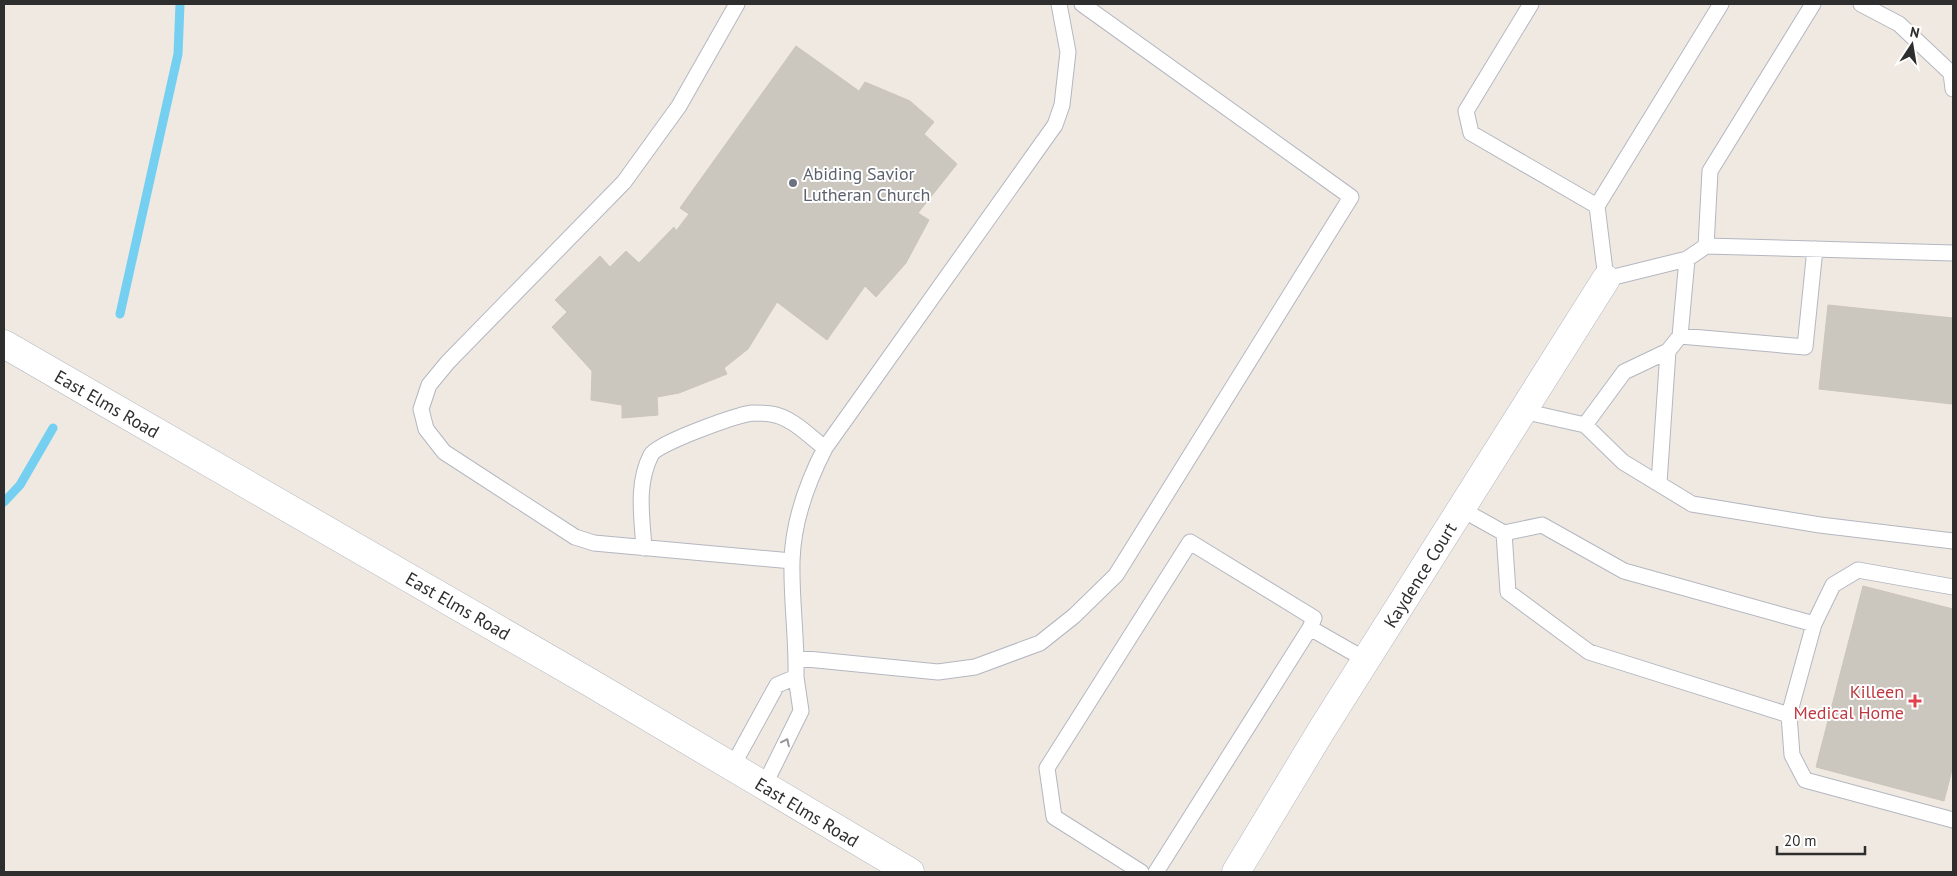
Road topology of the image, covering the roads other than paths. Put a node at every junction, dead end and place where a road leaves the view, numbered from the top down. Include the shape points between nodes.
1 (737, 4) edge
2 (1059, 4) edge
3 (1082, 4) edge
4 (1531, 4) edge
5 (1721, 4) edge
6 (1813, 4) edge
7 (1861, 4) edge
8 (1953, 89) edge
9 (1597, 206) junction
10 (1706, 246) junction
11 (1816, 249) junction
12 (1953, 253) edge
13 (1687, 259) junction
14 (1606, 280) junction
15 (1680, 336) junction
16 (4, 344) edge
17 (1668, 351) junction
18 (1523, 411) junction
19 (1585, 425) junction
20 (825, 448) junction
21 (1659, 483) junction
22 (1462, 509) junction
23 (1504, 533) junction
24 (1953, 541) edge
25 (644, 548) junction
26 (792, 561) junction
27 (1953, 587) edge
28 (1814, 624) junction
29 (1310, 628) junction
30 (796, 658) junction
31 (1366, 660) junction
32 (796, 677) junction
33 (1789, 714) junction
34 (732, 767) junction
35 (764, 786) junction
36 (1953, 820) edge
37 (910, 872) edge
38 (1141, 872) edge
39 (1156, 872) edge
40 (1236, 872) edge

1 - 25 lane via 679,106 624,182 448,362 428,385 421,409 426,429 444,452 575,537 594,544
2 - 20 lane via 1068,52 1062,105 1055,125
3 - 30 lane via 1351,198 1116,575 1074,616 1040,643 975,667 938,672
4 - 9 lane via 1466,111 1471,133
5 - 9 lane
6 - 10 lane via 1710,171
7 - 8 lane via 1899,24 1951,73
9 - 14 lane
10 - 11 lane
10 - 13 lane
11 - 12 lane
11 - 15 lane via 1805,347
13 - 14 lane
13 - 15 lane
14 - 18 main road, Kaydence Court
15 - 17 lane
16 - 34 main road, East Elms Road
17 - 19 lane via 1624,372
17 - 21 lane
18 - 19 lane
18 - 22 main road, Kaydence Court
19 - 21 lane via 1623,462
20 - 25 lane via 788,419 751,413 667,442 652,452 644,475 641,490
20 - 26 lane via 811,475 797,520
21 - 24 lane via 1692,504 1820,525
22 - 23 lane
22 - 31 main road, Kaydence Court
23 - 28 lane via 1542,525 1624,571
23 - 33 lane via 1508,592 1589,652
25 - 26 lane
26 - 30 lane
27 - 28 lane via 1858,570 1833,585
28 - 33 lane
29 - 31 lane
29 - 38 lane via 1314,618 1190,542 1047,768 1054,817
29 - 39 lane
30 - 32 lane
31 - 40 main road, Kaydence Court
32 - 34 lane via 777,685
35 -> 32 lane via 801,711
33 - 36 lane via 1792,755 1806,780
34 - 35 main road, East Elms Road
35 - 37 main road, East Elms Road

